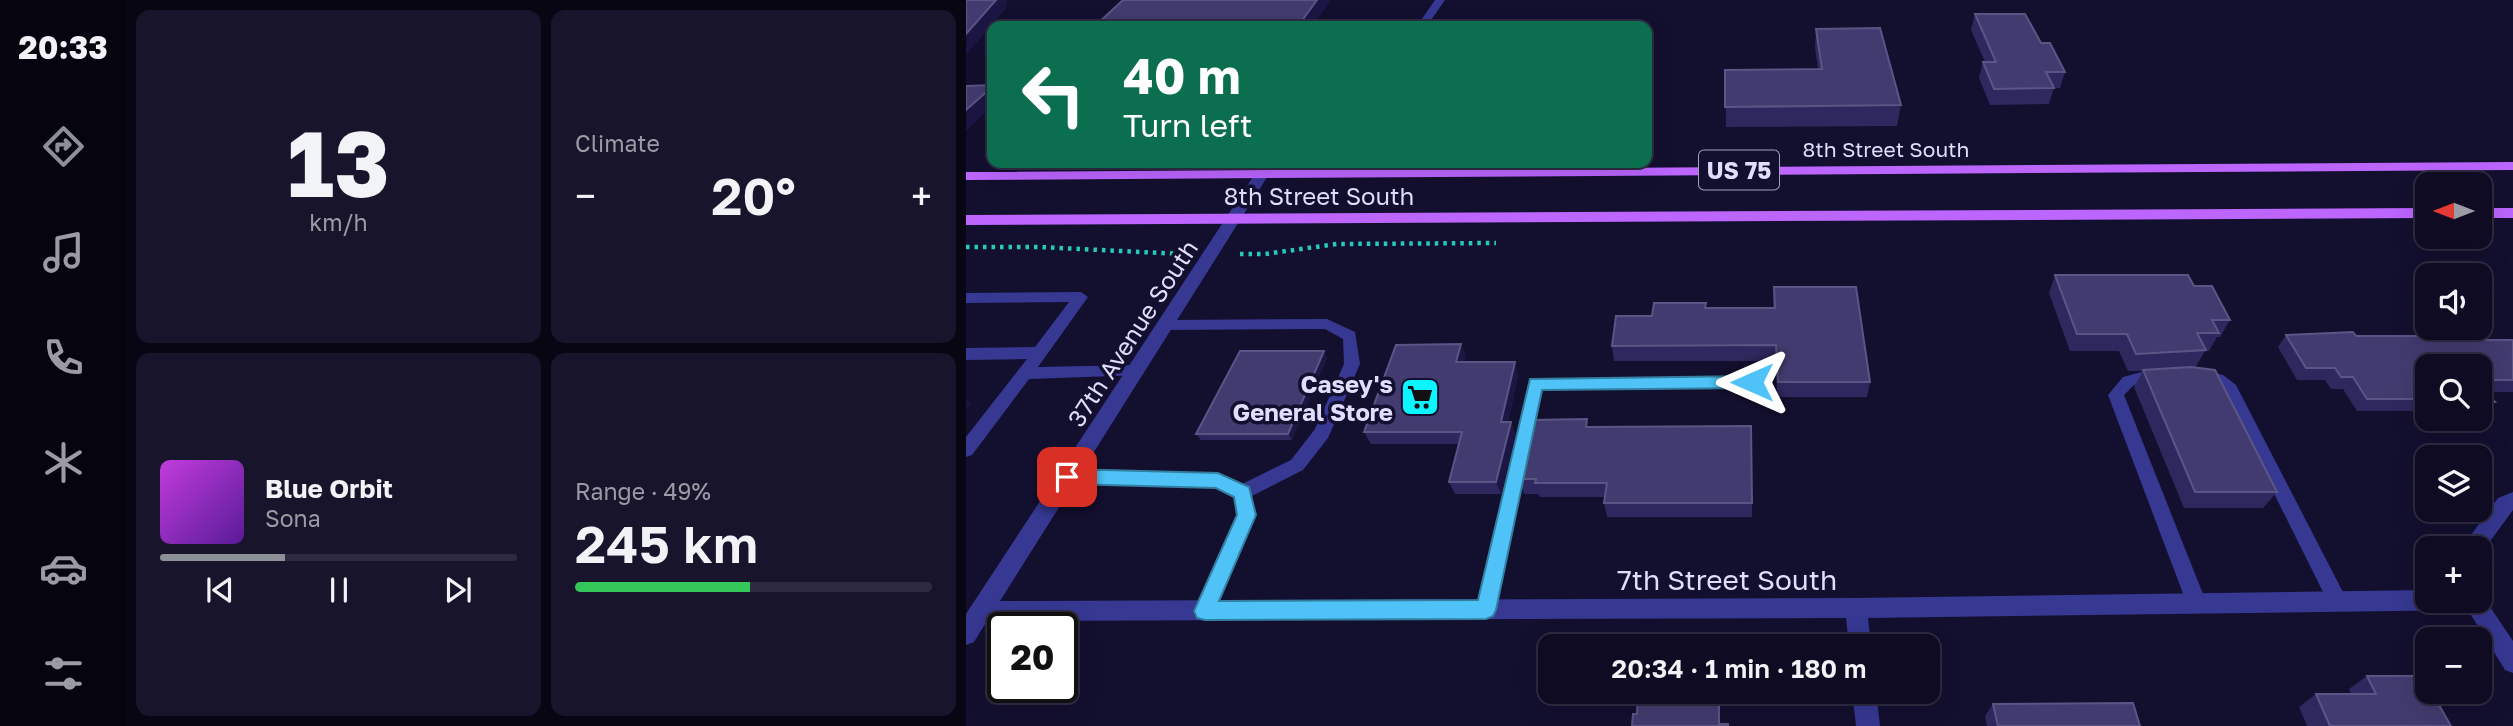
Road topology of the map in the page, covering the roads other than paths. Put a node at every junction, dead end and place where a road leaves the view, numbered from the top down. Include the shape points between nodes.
1 (1440, 0) edge
2 (1425, 21) edge
3 (2513, 166) edge
4 (1652, 167) edge
5 (1266, 168) edge
6 (966, 176) edge
7 (2415, 213) edge
8 (2492, 213) edge
9 (2513, 213) edge
10 (1235, 218) junction
11 (966, 220) edge
12 (966, 298) edge
13 (1166, 326) junction
14 (1039, 353) junction
15 (966, 354) edge
16 (1136, 371) junction
17 (1025, 373) junction
18 (1752, 382) dead end
19 (966, 450) edge
20 (1067, 477) junction
21 (1242, 492) junction
22 (2513, 501) edge
23 (2482, 536) edge
24 (2415, 601) edge
25 (2338, 602) junction
26 (2197, 604) junction
27 (1856, 608) junction
28 (1486, 610) junction
29 (981, 611) junction
30 (1205, 611) junction
31 (2482, 613) edge
32 (966, 634) edge
33 (1859, 634) edge
34 (2513, 662) edge
35 (1865, 704) edge
36 (1868, 726) edge

1 - 2 street
3 - 4 main road, 8th Street South / US 75
5 - 6 main road, 8th Street South / US 75
5 - 10 street, 37th Avenue South
7 - 10 main road, 8th Street South / US 75
8 - 9 main road
10 - 11 main road, 8th Street South / US 75
10 - 13 street, 37th Avenue South
12 - 14 lane via 1082,297
13 - 16 street, 37th Avenue South
13 - 21 lane via 1327,324 1350,336 1352,364 1322,433 1297,465
14 - 15 lane
14 - 17 lane
16 - 17 lane
16 - 20 street, 37th Avenue South
17 - 19 lane
18 - 28 lane via 1535,384
20 - 21 lane via 1218,481
20 - 29 street, 37th Avenue South
21 - 30 lane via 1247,515
22 - 23 street via 2505,504
24 - 25 street, 7th Street South
25 - 26 street, 7th Street South
25 - 26 lane via 2230,388 2217,379 2134,378 2123,382 2116,395
26 - 27 street, 7th Street South
27 - 28 street, 7th Street South
27 - 33 street
28 - 30 street, 7th Street South
29 - 30 street, 7th Street South
29 - 32 street, 37th Avenue South
31 - 34 street
35 - 36 street

